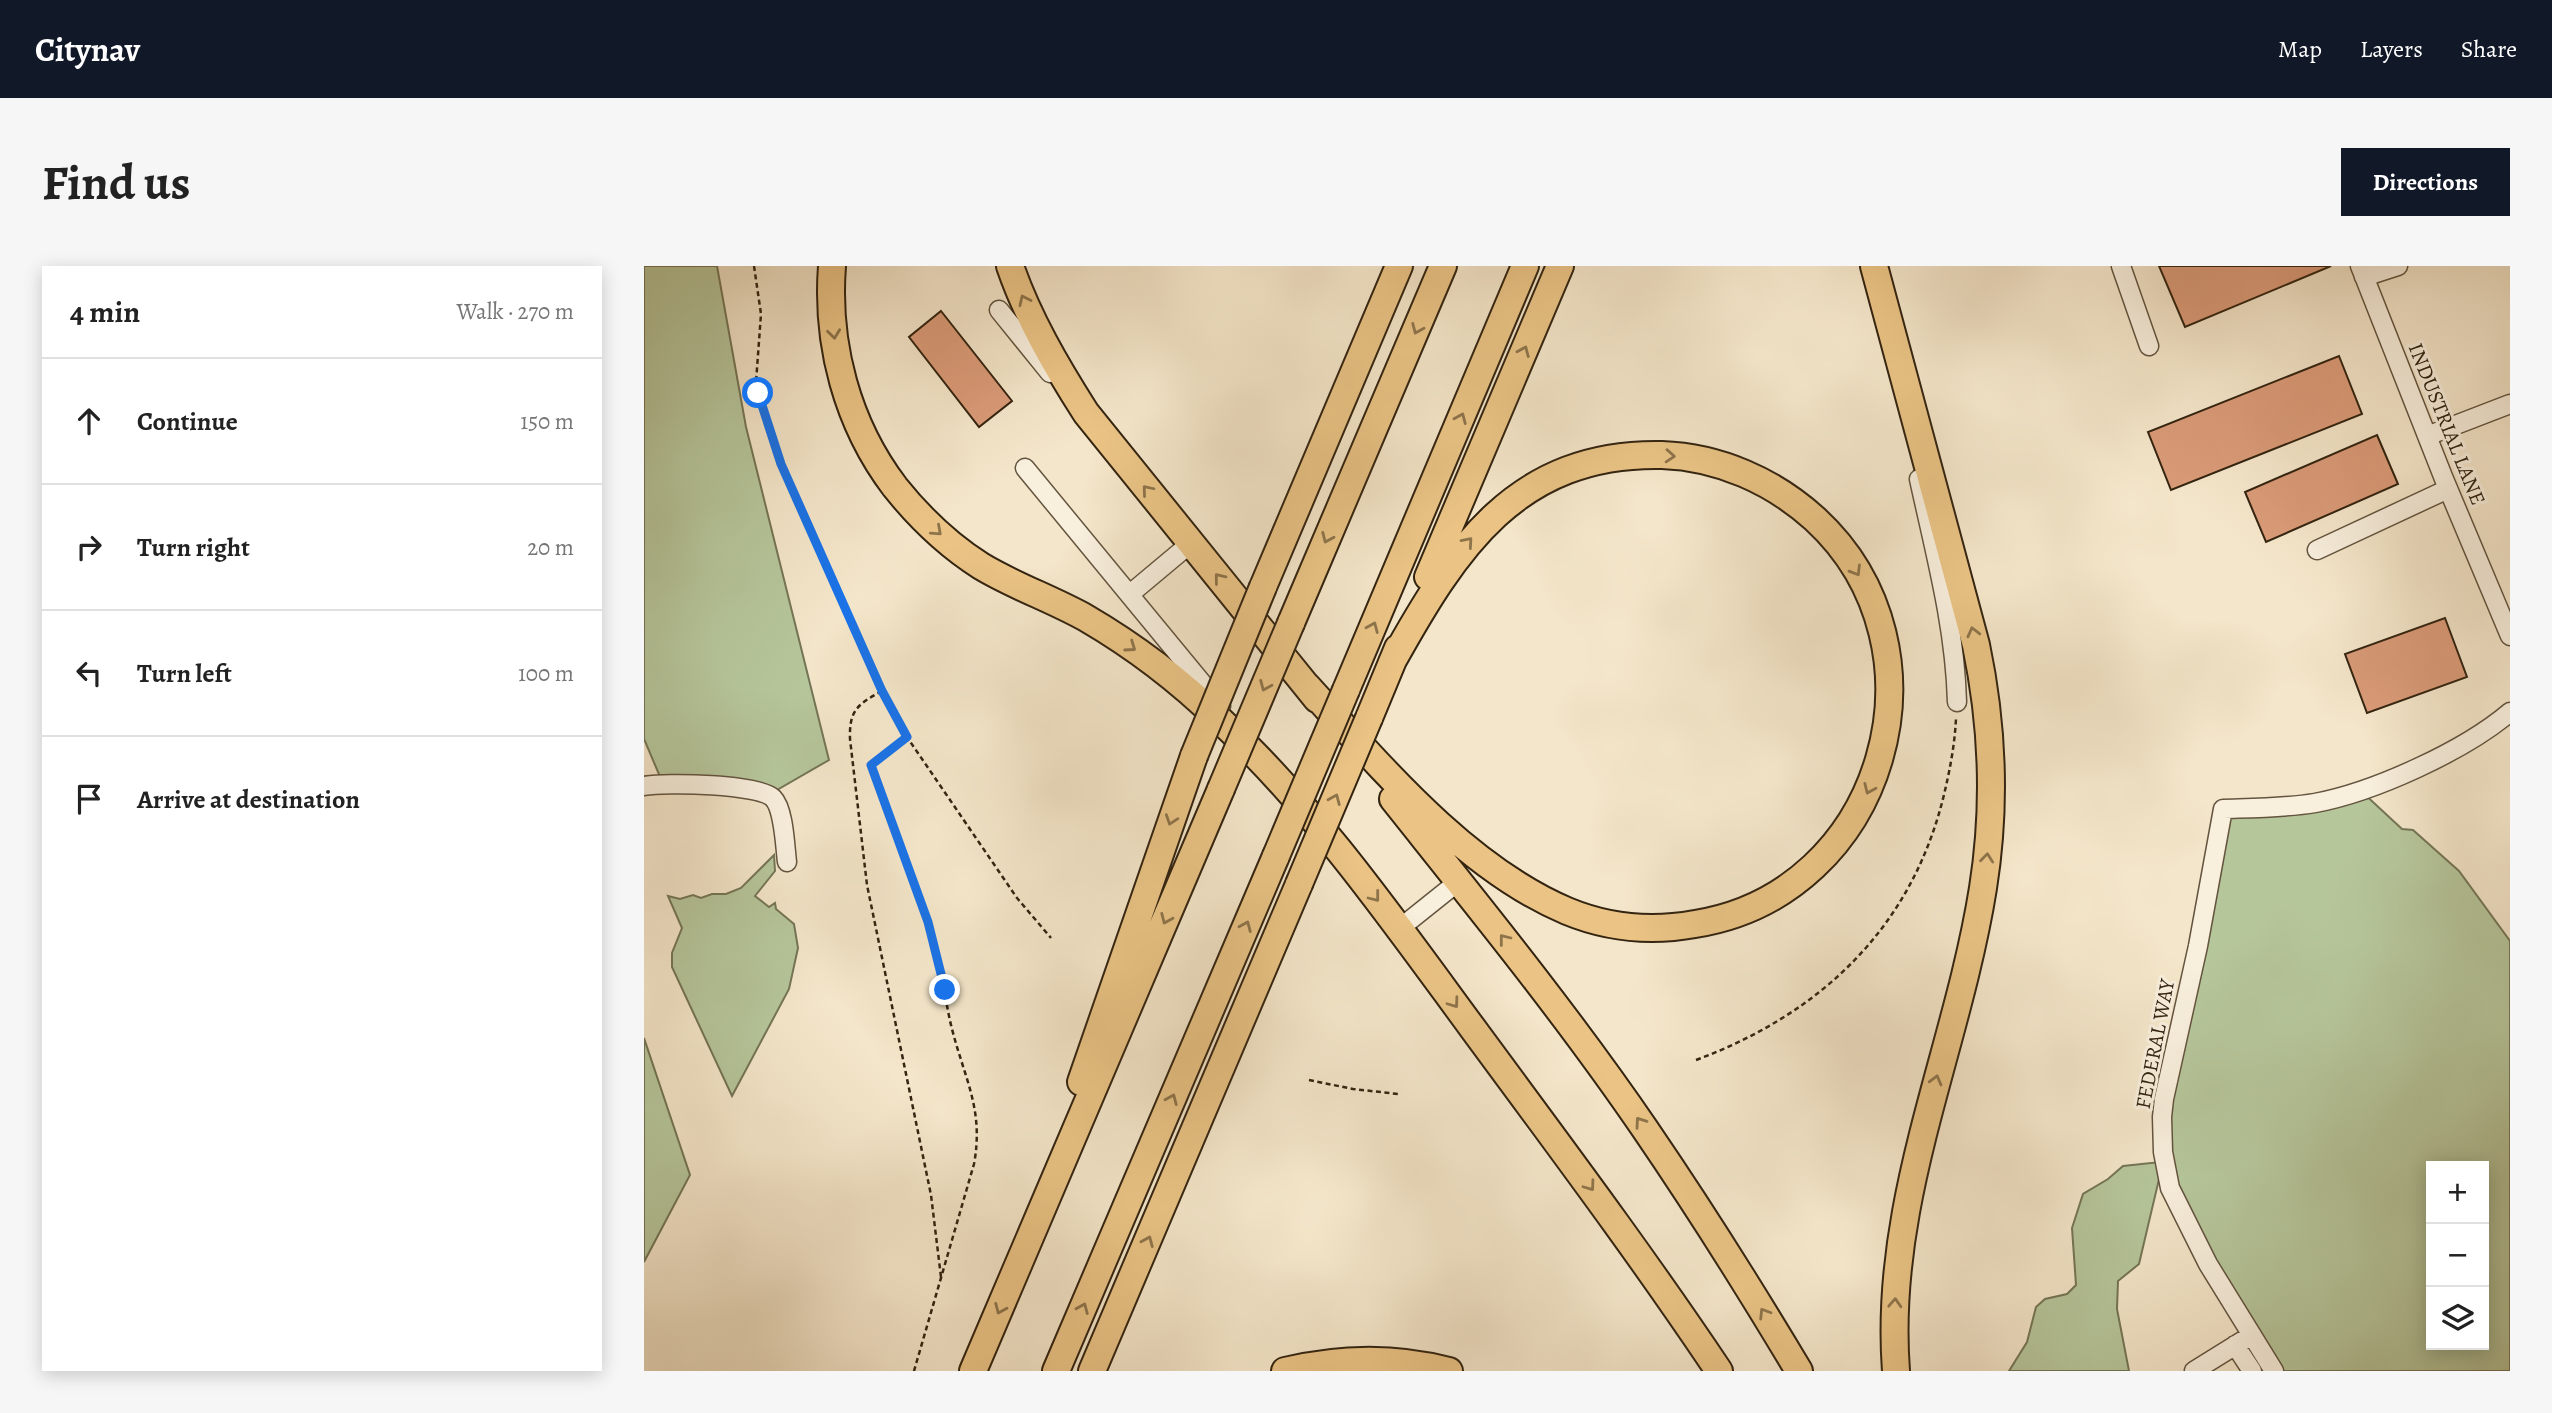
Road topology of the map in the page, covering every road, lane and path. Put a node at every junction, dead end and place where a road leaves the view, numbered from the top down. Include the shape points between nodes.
1 (754, 266) edge
2 (832, 266) edge
3 (1010, 266) edge
4 (1381, 266) edge
5 (1399, 266) edge
6 (1443, 266) edge
7 (1525, 266) edge
8 (1560, 266) edge
9 (1873, 266) edge
10 (2121, 266) edge
11 (2398, 266) edge
12 (2362, 272) edge
13 (999, 310) dead end
14 (2149, 346) dead end
15 (2510, 404) edge
16 (1332, 423) junction
17 (2427, 436) junction
18 (1124, 462) junction
19 (1025, 468) dead end
20 (2448, 489) junction
21 (1191, 543) junction
22 (2316, 550) dead end
23 (1130, 594) junction
24 (2510, 636) edge
25 (1392, 662) junction
26 (1307, 685) junction
27 (882, 691) junction
28 (1956, 702) joint
29 (2510, 712) edge
30 (907, 737) junction
31 (644, 786) edge
32 (1341, 854) junction
33 (787, 862) dead end
34 (1459, 881) junction
35 (1399, 929) junction
36 (1051, 938) dead end
37 (1696, 1060) dead end
38 (1309, 1080) dead end
39 (1398, 1094) dead end
40 (1027, 1246) junction
41 (941, 1281) junction
42 (2252, 1335) junction
43 (2235, 1346) junction
44 (914, 1371) edge
45 (974, 1371) edge
46 (1056, 1371) edge
47 (1092, 1371) edge
48 (1285, 1371) edge
49 (1449, 1371) edge
50 (1719, 1371) edge
51 (1799, 1371) edge
52 (1896, 1371) edge
53 (2194, 1371) edge
54 (2252, 1371) edge
55 (2274, 1371) edge

1 - 27 path via 761,314 755,366 758,393 781,464
2 -> 32 highway via 835,345 850,404 876,458 912,508 981,566 1088,619 1200,701 1240,739
18 -> 3 highway via 1054,361
4 - 16 highway
5 - 16 highway
6 -> 40 highway, bridge
46 -> 7 highway, bridge
25 -> 8 highway
9 - 28 street via 1949,620
52 -> 9 highway via 1895,1304 1904,1213 1978,918 1992,766 1976,645
10 - 14 street
11 - 12 street
12 - 17 street, INDUSTRIAL LANE
13 - 18 street
15 - 17 street
16 -> 40 highway, bridge via 1194,756
17 - 20 street, INDUSTRIAL LANE
21 -> 18 highway
19 - 23 street
20 - 22 street
20 - 24 street, INDUSTRIAL LANE
21 - 23 street
26 -> 21 highway
23 - 32 street
25 -> 26 highway via 1453,561 1485,524 1518,497 1557,476 1600,462 1645,455 1688,458 1732,469 1771,487 1806,511 1834,540 1857,572 1880,626 1889,671 1888,719 1881,757 1863,802 1837,841 1804,874 1766,900 1725,917 1641,929 1569,912 1498,871 1408,794
47 -> 25 highway, bridge
26 - 34 highway
27 - 30 path
27 - 41 path via 856,710 850,739 867,885 931,1195
28 - 37 path via 1950,764 1936,826 1916,873 1875,938 1804,1006 1761,1032
29 - 42 street, FEDERAL WAY via 2476,738 2372,787 2312,803 2223,809 2164,1099 2163,1152 2170,1188 2208,1264
30 - 36 path via 1017,898
30 - 41 path via 871,765 935,946 951,1024 973,1093 979,1141
31 - 33 street via 762,791 775,799 780,811
32 -> 35 highway
34 - 35 street
51 -> 34 highway via 1644,1128
35 -> 50 highway via 1615,1220
38 - 39 path
40 -> 45 highway
41 - 44 path
42 - 43 street
42 - 55 street, FEDERAL WAY
43 - 53 street
43 - 54 street
48 - 49 highway via 1328,1363 1382,1361

